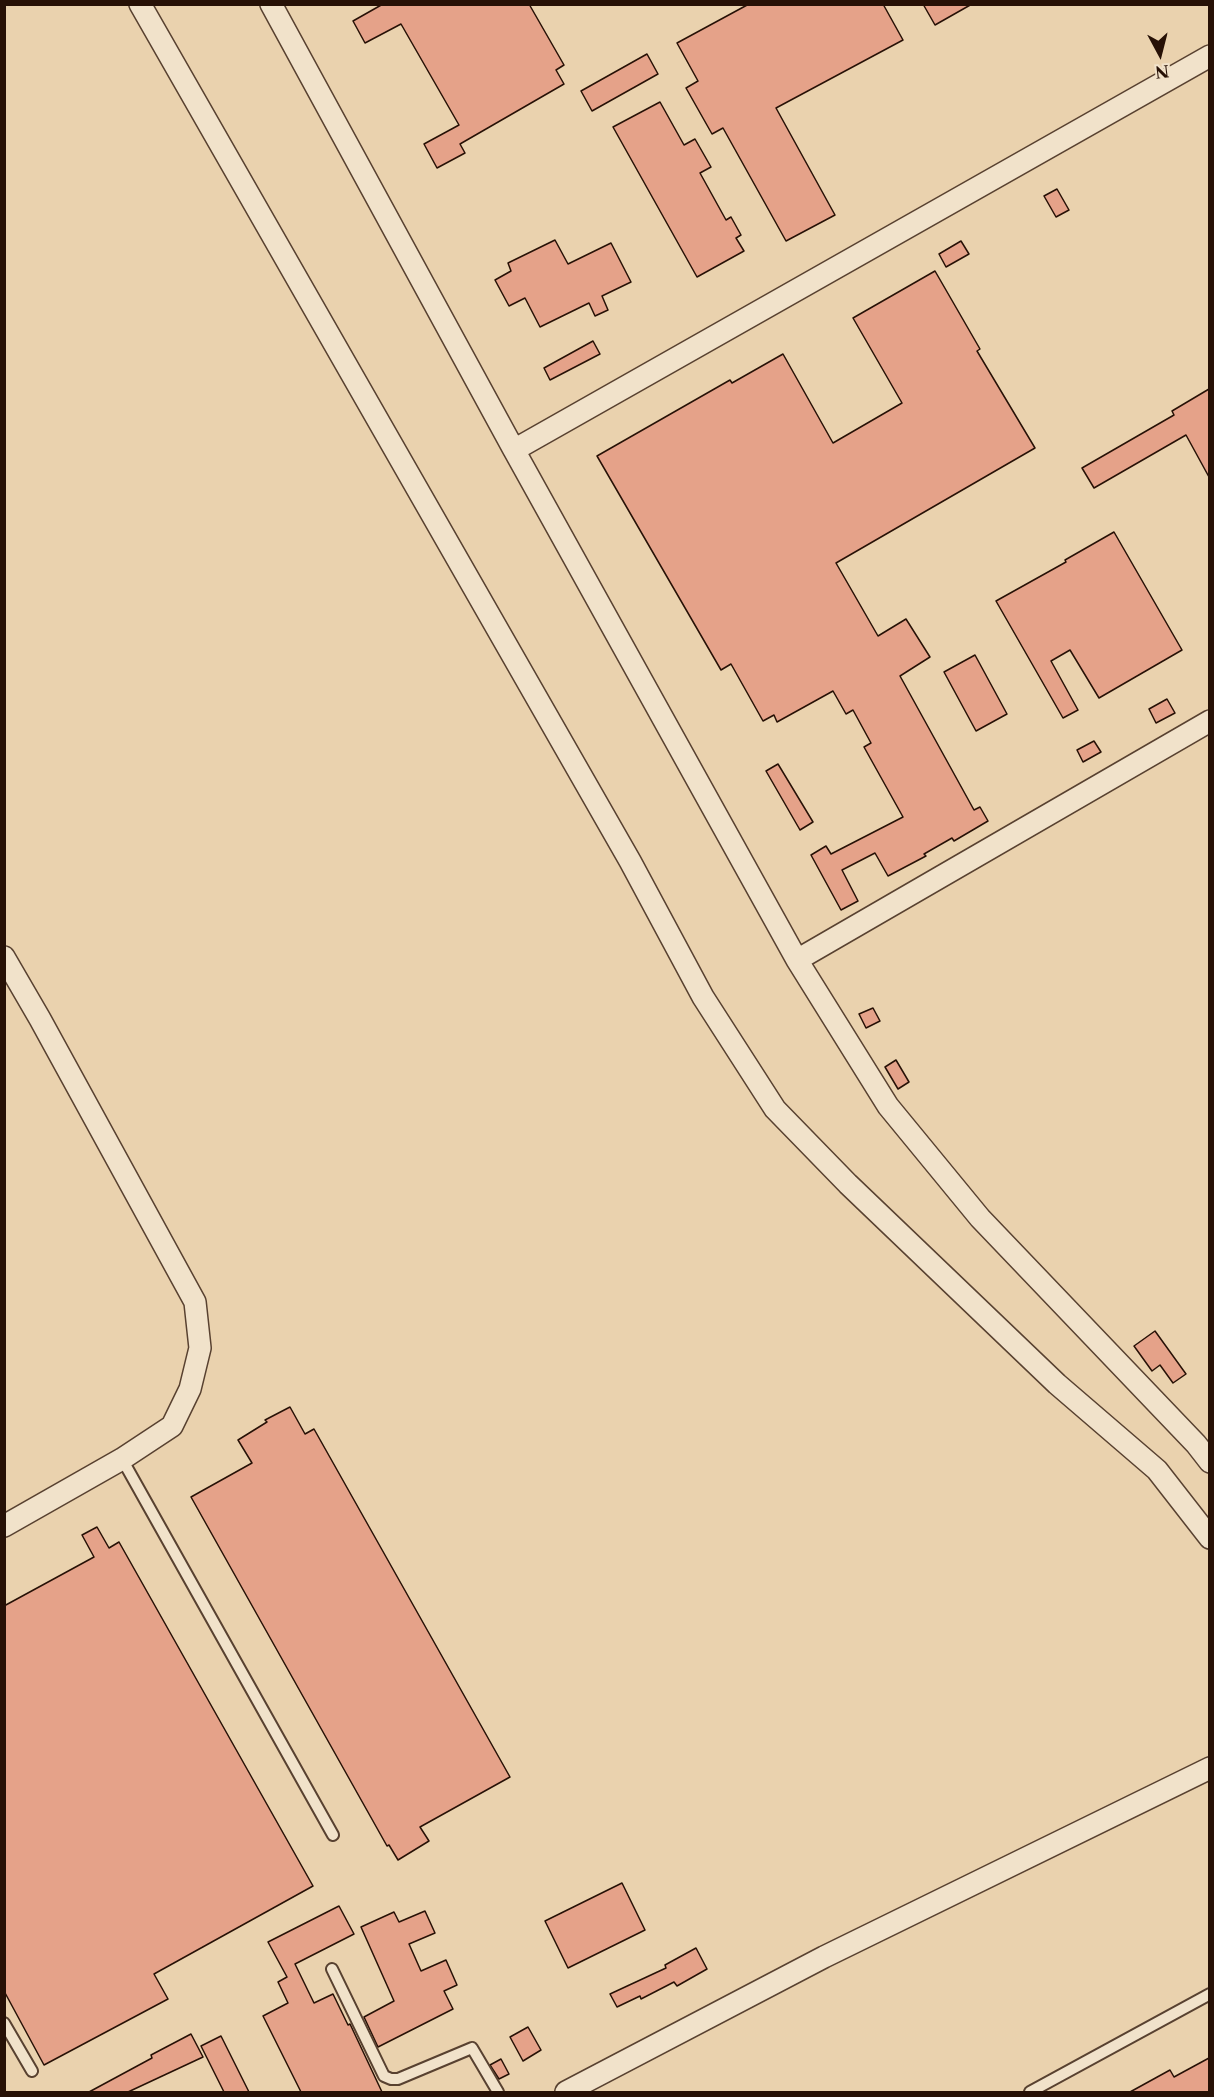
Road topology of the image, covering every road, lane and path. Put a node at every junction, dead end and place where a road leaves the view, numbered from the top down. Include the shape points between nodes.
1 (140, 4) edge
2 (271, 4) edge
3 (1209, 56) edge
4 (514, 450) junction
5 (1209, 721) edge
6 (4, 957) edge
7 (797, 960) junction
8 (122, 1459) junction
9 (1209, 1462) edge
10 (4, 1526) edge
11 (1209, 1538) edge
12 (1209, 1768) edge
13 (333, 1835) dead end
14 (332, 1969) dead end
15 (1209, 1994) edge
16 (4, 2023) edge
17 (32, 2071) dead end
18 (498, 2092) edge
19 (566, 2092) edge
20 (1030, 2092) edge

1 - 11 street via 630,861 703,997 775,1109 1057,1384 1157,1470
2 - 4 street
3 - 4 street
4 - 7 street
5 - 7 street
6 - 8 street via 195,1302 200,1348 190,1389 172,1426
7 - 9 street via 888,1106 980,1218
8 - 10 street
8 - 13 lane
12 - 19 street via 824,1957
14 - 18 lane via 384,2076 398,2079 472,2048
15 - 20 lane
16 - 17 lane

